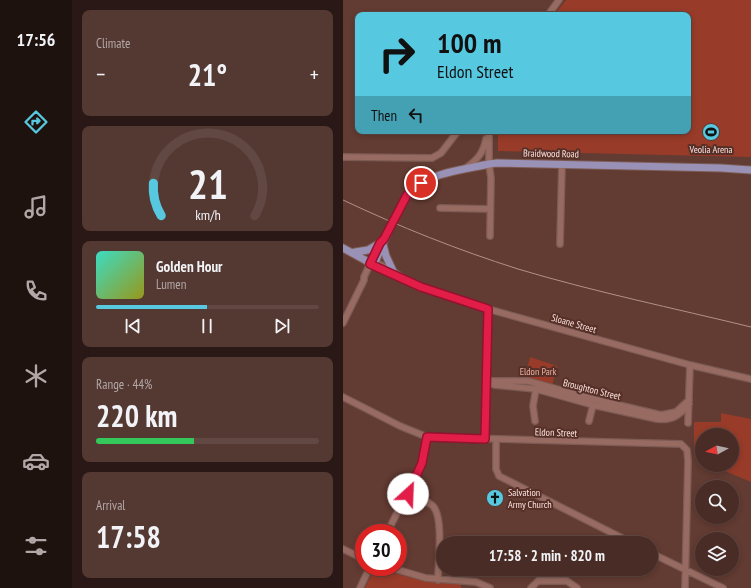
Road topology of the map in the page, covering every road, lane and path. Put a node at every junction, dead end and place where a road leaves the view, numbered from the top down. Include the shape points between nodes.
1 (559, 0) edge
2 (550, 12) edge
3 (457, 134) edge
4 (487, 134) edge
5 (488, 134) edge
6 (343, 157) edge
7 (489, 164) junction
8 (562, 164) junction
9 (465, 169) junction
10 (751, 170) edge
11 (440, 208) dead end
12 (490, 209) junction
13 (489, 236) dead end
14 (383, 242) junction
15 (560, 244) dead end
16 (343, 248) edge
17 (353, 252) junction
18 (373, 263) junction
19 (395, 273) junction
20 (488, 309) junction
21 (343, 323) edge
22 (690, 365) junction
23 (751, 378) edge
24 (487, 383) junction
25 (536, 388) junction
26 (343, 397) edge
27 (689, 402) junction
28 (593, 404) junction
29 (535, 421) dead end
30 (589, 421) dead end
31 (689, 423) dead end
32 (427, 437) junction
33 (485, 439) junction
34 (496, 439) junction
35 (408, 494) junction
36 (392, 524) edge
37 (618, 536) edge
38 (343, 549) edge
39 (355, 555) edge
40 (658, 556) edge
41 (686, 570) junction
42 (407, 573) edge
43 (366, 576) edge
44 (438, 580) junction
45 (360, 588) edge
46 (491, 588) edge
47 (531, 588) edge
48 (577, 588) edge
49 (685, 588) edge
50 (723, 588) edge

1 - 2 street
3 - 6 street via 441,153 432,158
4 - 9 street via 481,156
5 - 7 street
7 - 8 main road, Braidwood Road
7 - 9 main road, Braidwood Road
7 - 12 street
8 - 10 main road, Braidwood Road
8 - 15 street
9 - 14 main road, Braidwood Road, bridge via 435,176 421,183 407,195
11 - 12 street
12 - 13 street
14 - 17 main road via 367,250
14 - 18 main road, Braidwood Road
14 - 19 main road via 386,256
16 - 17 main road, Sloane Street
17 - 18 main road, Sloane Street
18 - 19 street, Sloane Street
18 - 21 street
19 - 20 street, Sloane Street via 421,287
20 - 22 street, Sloane Street
20 - 24 street
22 - 23 street, Sloane Street
22 - 27 street
24 - 25 street, Broughton Street
24 - 27 street, Broughton Street via 527,381 661,415 676,412
24 - 33 street
25 - 28 street, Broughton Street
25 - 29 street via 533,406
26 - 32 street
27 - 28 street, Broughton Street via 678,416 662,420
27 - 31 street
28 - 30 street, Broughton Street
32 - 33 street, Eldon Street
32 - 35 street via 422,463
33 - 34 street, Eldon Street
34 - 37 street via 496,469 499,476
34 - 41 street, Eldon Street via 681,444 688,453
35 - 36 street
35 - 44 street via 428,503 437,514
38 - 39 street
40 - 41 street
41 - 49 street
41 - 50 street
42 - 44 street
43 - 45 street
44 - 46 street via 472,581
47 - 48 street via 538,581 544,580 569,582

